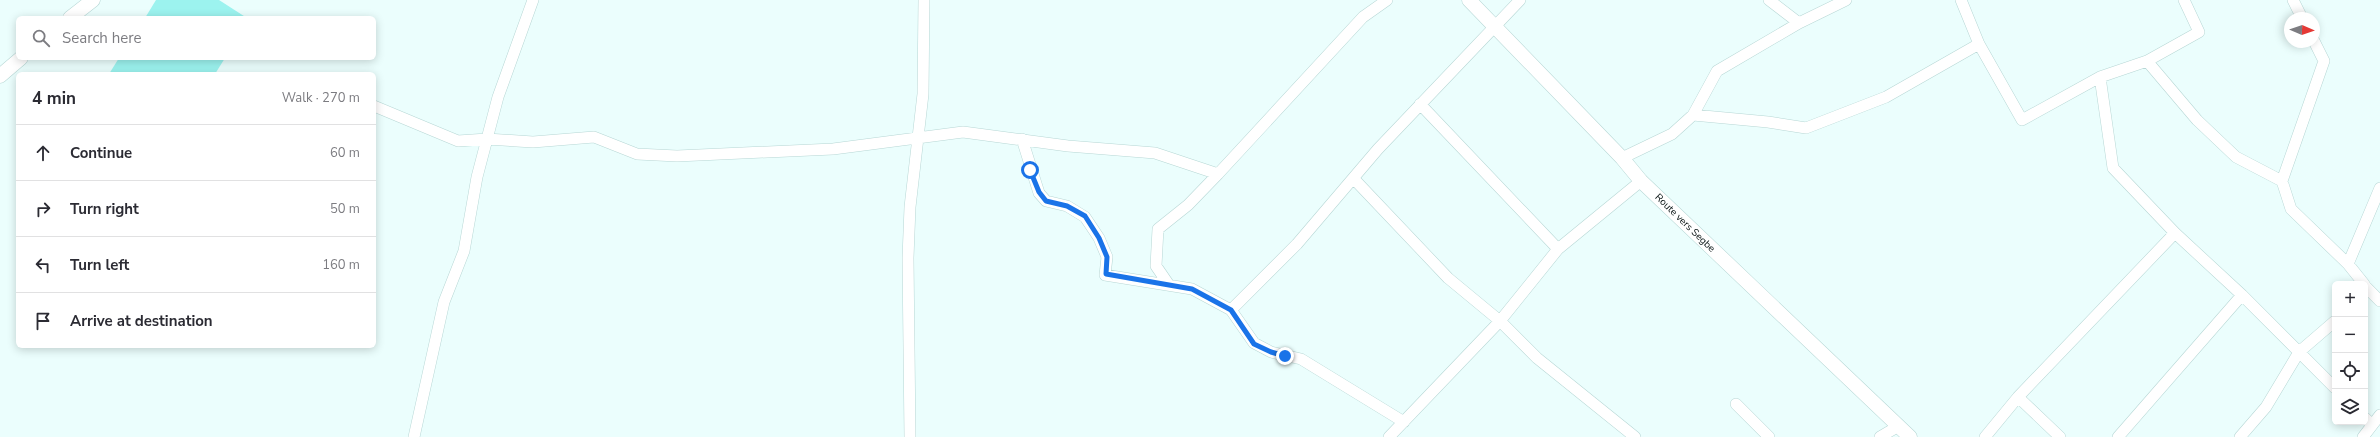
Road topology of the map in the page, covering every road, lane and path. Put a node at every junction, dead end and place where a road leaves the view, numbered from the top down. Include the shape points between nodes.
1 (93, 0) edge
2 (533, 0) edge
3 (924, 0) edge
4 (1387, 0) edge
5 (1470, 0) edge
6 (1520, 0) edge
7 (1769, 0) edge
8 (1846, 0) edge
9 (1961, 0) edge
10 (2184, 0) edge
11 (2293, 0) edge
12 (2299, 12) edge
13 (73, 16) edge
14 (1799, 23) junction
15 (1494, 27) junction
16 (1979, 44) junction
17 (2318, 48) edge
18 (19, 60) edge
19 (2147, 61) junction
20 (0, 76) edge
21 (2100, 77) junction
22 (1420, 104) junction
23 (376, 107) edge
24 (1693, 115) junction
25 (919, 138) junction
26 (487, 139) junction
27 (1022, 139) junction
28 (1622, 158) junction
29 (1218, 174) junction
30 (1354, 179) junction
31 (1641, 181) junction
32 (2282, 181) junction
33 (2380, 188) edge
34 (2175, 233) junction
35 (1558, 249) junction
36 (2348, 264) junction
37 (1169, 285) junction
38 (2369, 290) edge
39 (2242, 295) junction
40 (2380, 301) edge
41 (1231, 310) junction
42 (1500, 321) junction
43 (2332, 323) edge
44 (2299, 352) junction
45 (2332, 385) edge
46 (2018, 397) junction
47 (1736, 404) dead end
48 (2380, 415) edge
49 (2369, 421) edge
50 (1404, 422) junction
51 (1897, 427) junction
52 (414, 437) edge
53 (910, 437) edge
54 (1389, 437) edge
55 (1635, 437) edge
56 (1769, 437) edge
57 (1880, 437) edge
58 (1910, 437) edge
59 (1984, 437) edge
60 (2060, 437) edge
61 (2118, 437) edge
62 (2240, 437) edge
63 (2363, 437) edge

1 - 13 main road
2 - 26 street via 498,97
3 - 25 street via 923,94
4 - 29 street via 1363,17
5 - 15 main road, Route vers Segbe
6 - 15 street
7 - 14 street
8 - 14 street
9 - 16 street
10 - 19 street via 2199,32
11 - 12 street
14 - 24 street via 1717,71
15 - 22 street
15 - 28 main road, Route vers Segbe
16 - 21 street via 2022,120
16 - 24 street via 1886,97 1806,128
17 - 32 street via 2324,61
18 - 20 main road
19 - 21 street
19 - 32 street via 2197,120 2236,157
21 - 34 street via 2113,168
22 - 30 street
22 - 35 street
23 - 26 street via 458,141
24 - 28 street via 1672,134
25 - 26 street via 833,149 677,156 637,154 594,137 533,142
25 - 27 street via 963,132
25 - 53 street via 910,208 908,258
26 - 52 street via 477,177 464,251 444,302
27 - 29 street via 1155,153
27 - 37 street via 1039,192 1046,201 1067,206 1085,216 1107,257 1106,274
28 - 31 main road, Route vers Segbe
29 - 37 street via 1188,205 1158,229 1156,266
30 - 41 street via 1298,244
30 - 42 street via 1448,278
31 - 35 street
31 - 51 main road, Route vers Segbe
32 - 36 street via 2291,209
33 - 36 street
34 - 39 street
34 - 46 street
35 - 42 street
36 - 38 street
37 - 41 street via 1192,289
38 - 40 street
39 - 44 street
39 - 61 street
41 - 50 street via 1254,344 1271,352 1301,359
42 - 50 street
42 - 55 street via 1536,358
43 - 44 street
44 - 45 street
44 - 62 street via 2266,407
46 - 59 street
46 - 60 street
47 - 56 street
48 - 49 street
49 - 63 street
50 - 54 street
51 - 57 street
51 - 58 main road, Route vers Segbe

